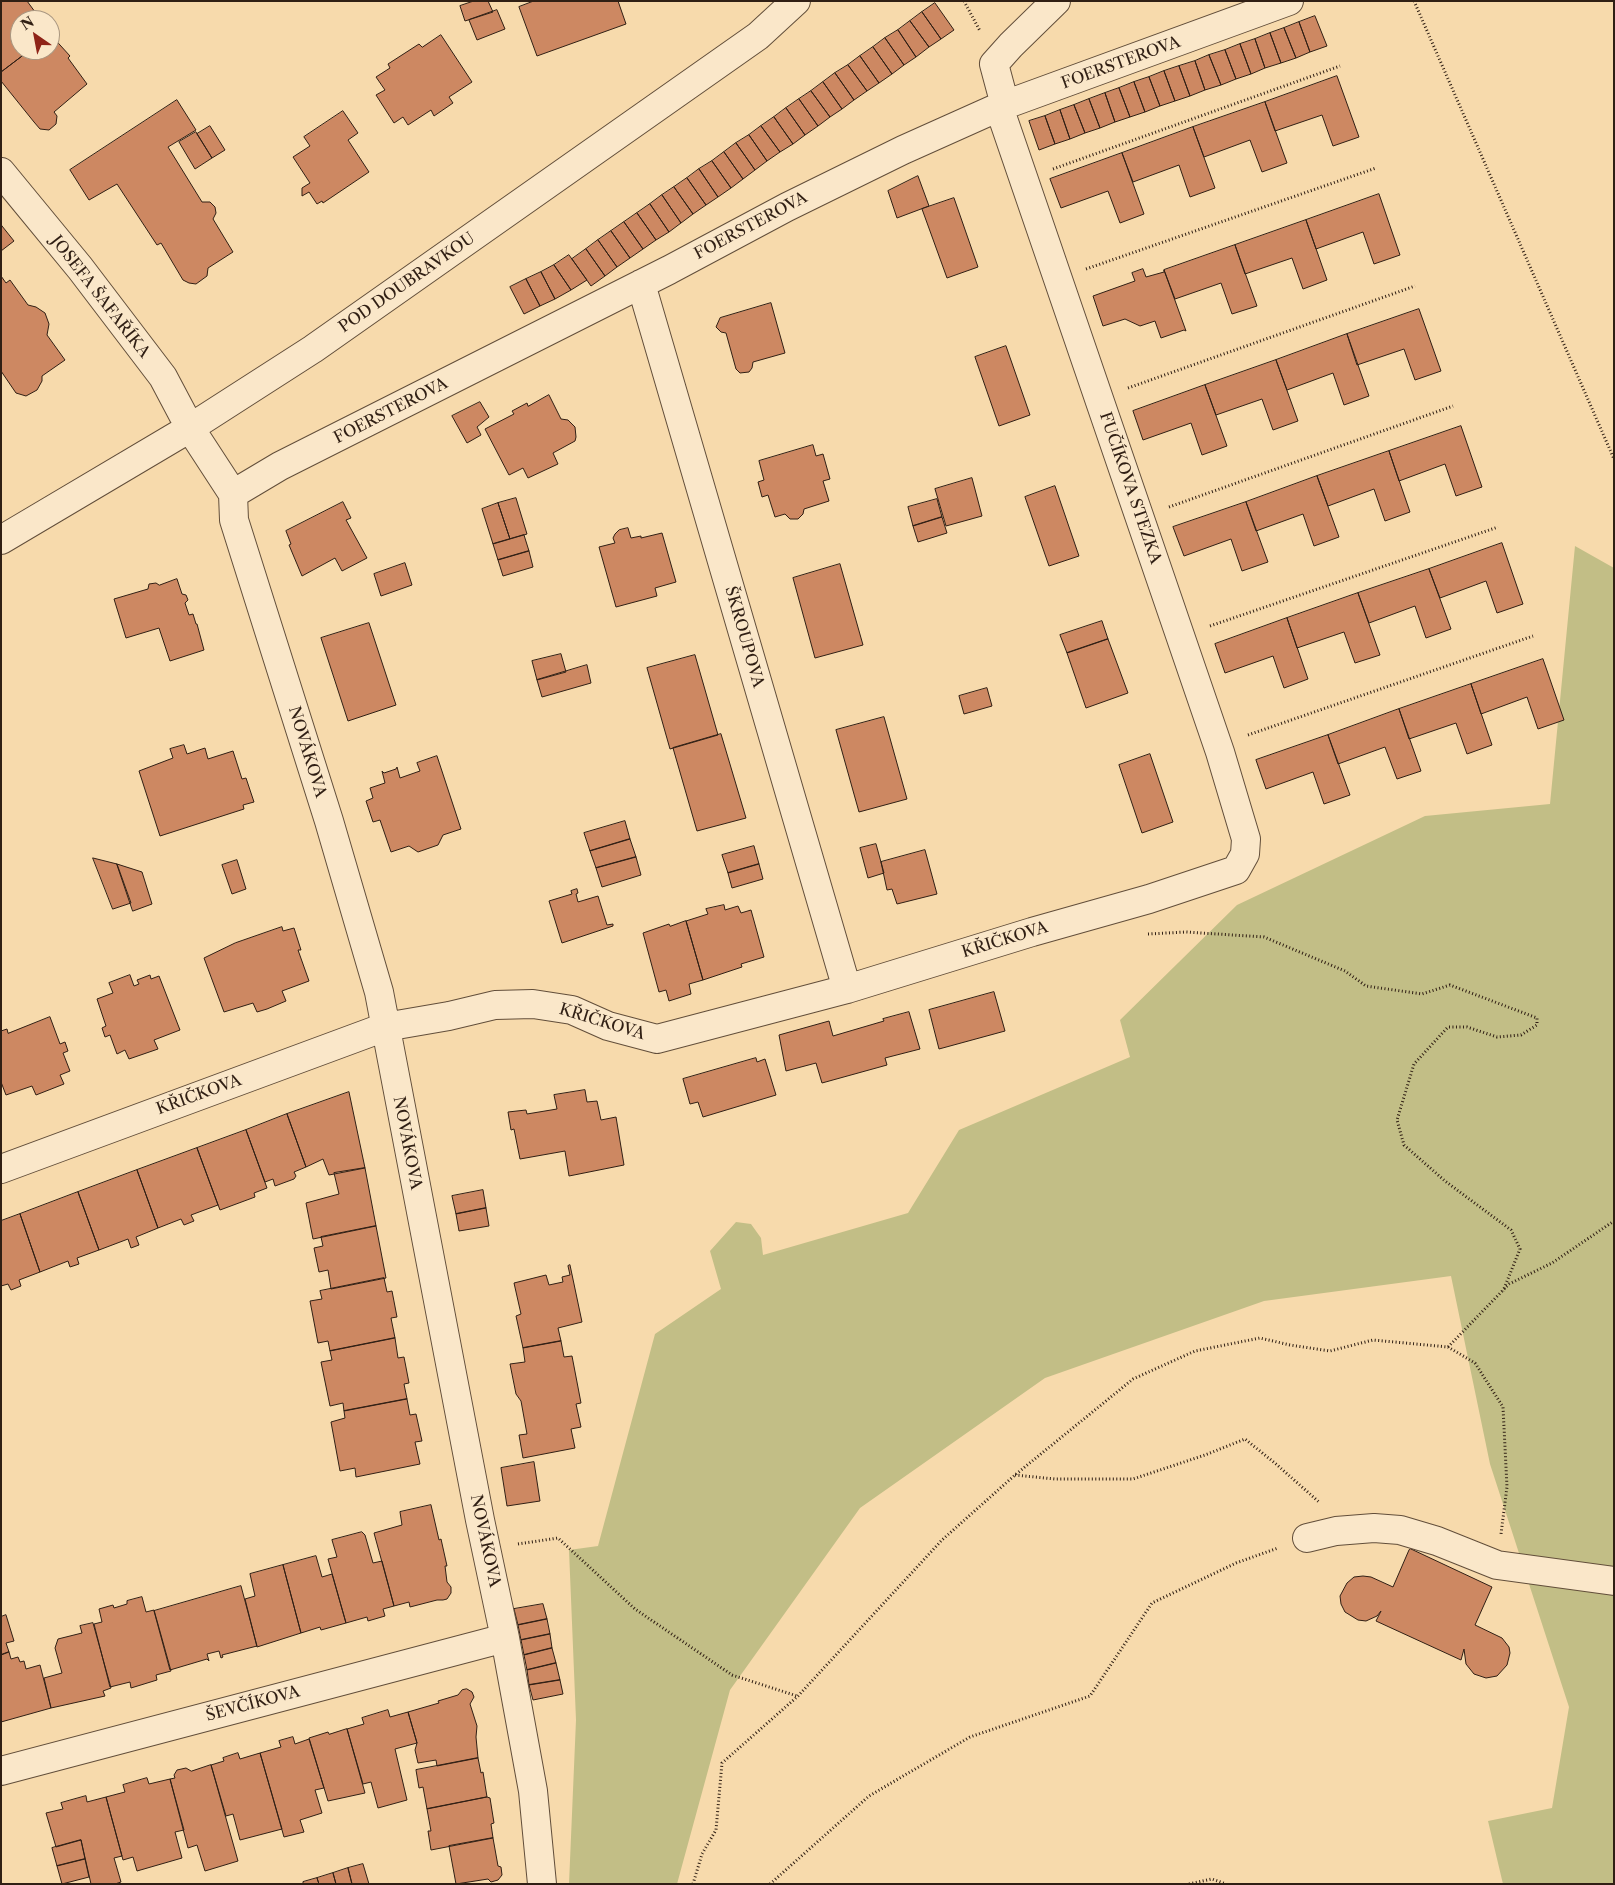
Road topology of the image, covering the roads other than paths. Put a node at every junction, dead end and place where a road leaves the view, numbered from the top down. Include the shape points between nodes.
1 (796, 1) edge
2 (1056, 1) edge
3 (1289, 1) edge
4 (1002, 106) junction
5 (1, 172) edge
6 (641, 284) junction
7 (190, 428) junction
8 (233, 494) junction
9 (1, 540) edge
10 (1236, 870) joint
11 (847, 989) junction
12 (385, 1027) junction
13 (1, 1169) edge
14 (1307, 1538) road end
15 (1614, 1581) edge
16 (505, 1638) junction
17 (1, 1771) edge
18 (542, 1884) edge

1 - 7 street, POD DOUBRAVKOU via 758,36 622,133 313,349
2 - 4 street, FUČÍKOVA STEZKA via 994,64
3 - 4 street, FOERSTEROVA
4 - 6 street, FOERSTEROVA via 786,207
4 - 10 street, FUČÍKOVA STEZKA via 1024,180 1218,745 1246,838 1244,854
5 - 7 street, JOSEFA ŠAFAŘÍKA via 80,268 162,378
6 - 8 street, FOERSTEROVA via 280,466
6 - 11 street, ŠKROUPOVA
7 - 8 street
7 - 9 street, POD DOUBRAVKOU
8 - 12 street, NOVÁKOVA via 234,520 331,830 379,992
10 - 11 street, KŘIČKOVA
11 - 12 street, KŘIČKOVA via 657,1039 608,1026 572,1010 533,1004 495,1004
12 - 13 street, KŘIČKOVA
12 - 16 street, NOVÁKOVA
14 - 15 street via 1336,1531 1400,1530 1498,1565
16 - 17 street, ŠEVČÍKOVA
16 - 18 street, NOVÁKOVA via 533,1791

